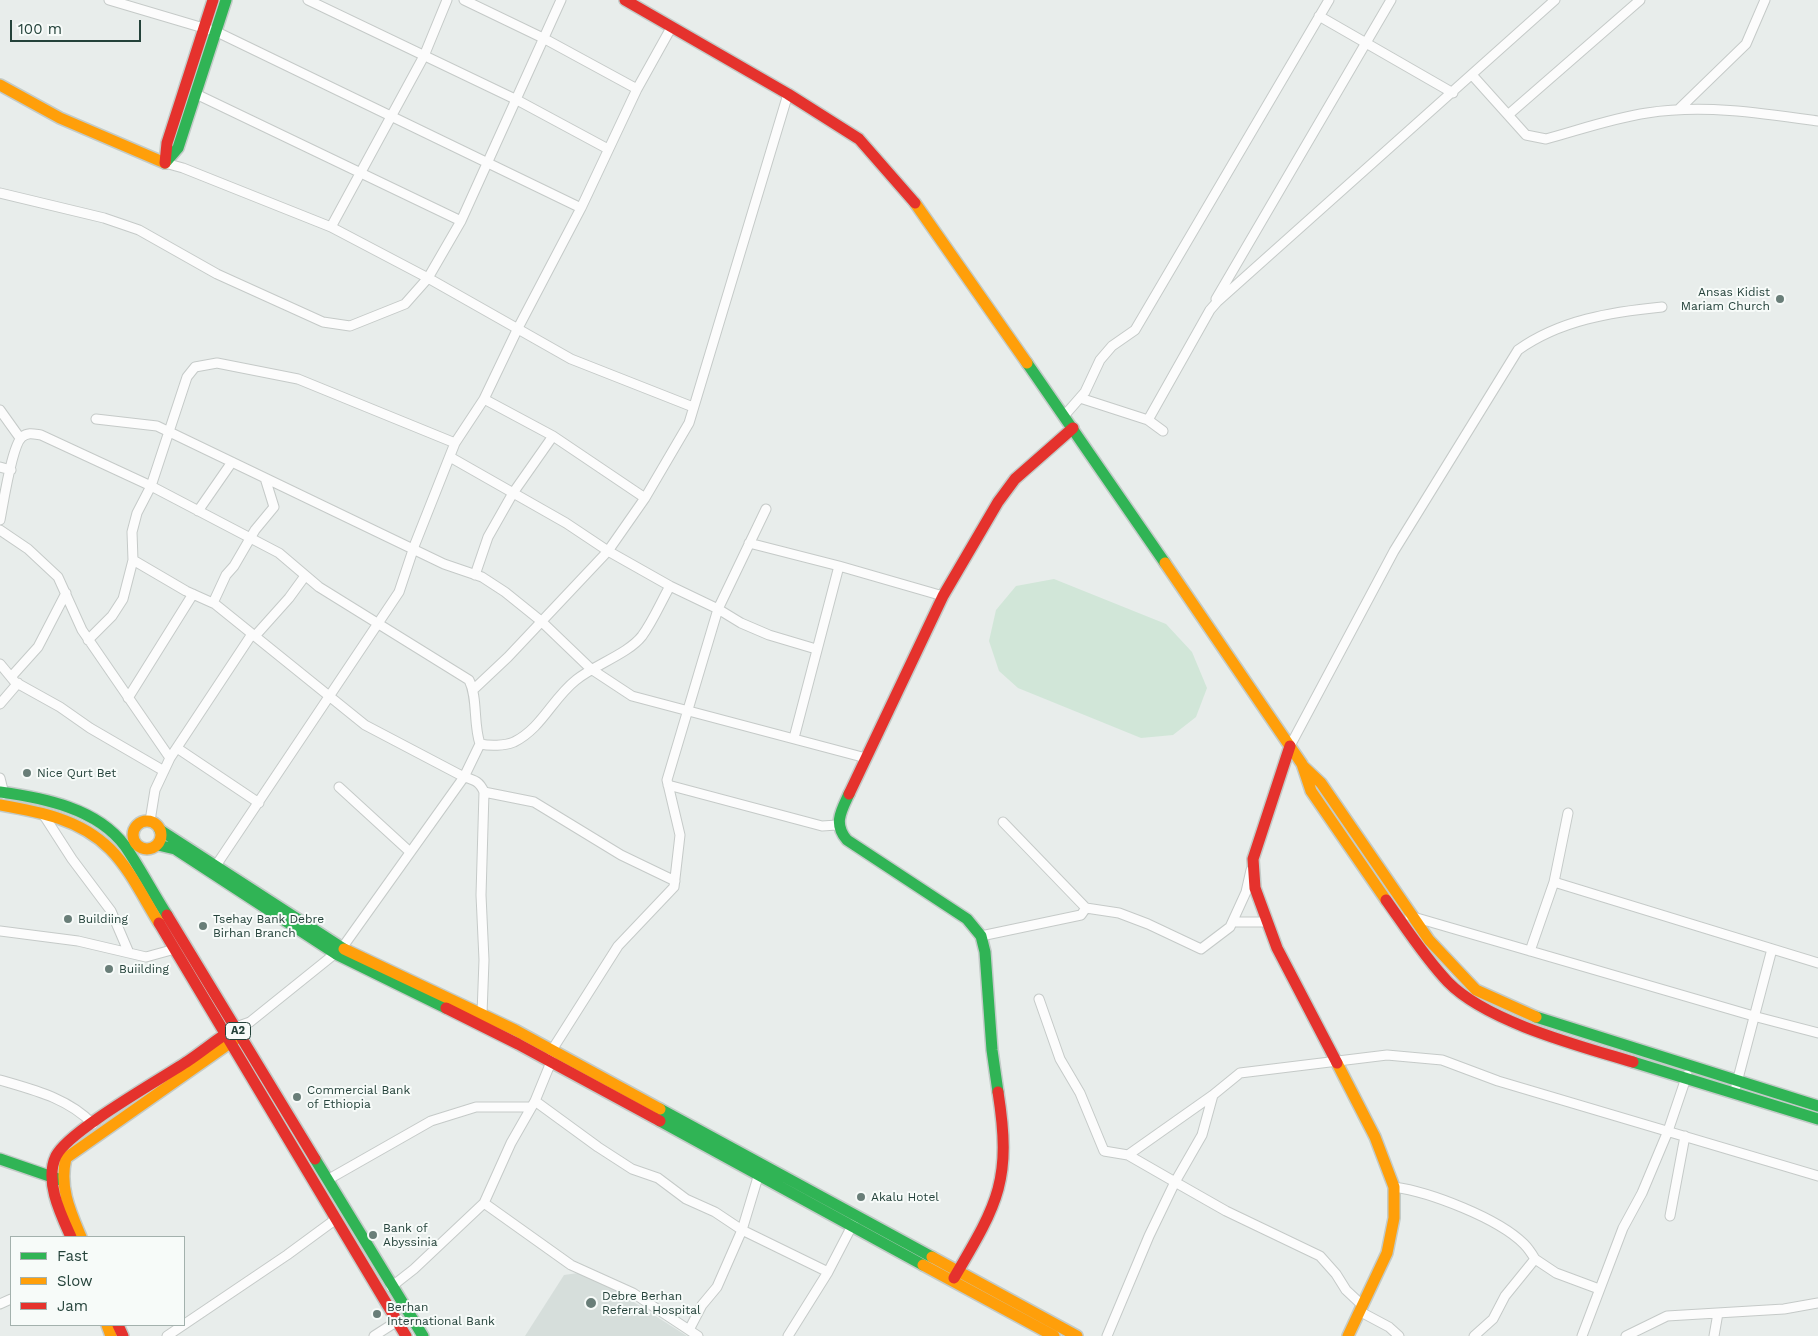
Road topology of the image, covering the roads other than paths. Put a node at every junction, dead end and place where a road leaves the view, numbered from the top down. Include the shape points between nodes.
1 (110, 0) edge
2 (212, 0) edge
3 (226, 0) edge
4 (308, 0) edge
5 (446, 0) edge
6 (464, 0) edge
7 (561, 0) edge
8 (625, 0) edge
9 (1329, 0) edge
10 (1391, 0) edge
11 (1556, 0) edge
12 (1640, 0) edge
13 (1765, 0) edge
14 (1319, 16) junction
15 (204, 28) junction
16 (671, 28) junction
17 (217, 32) junction
18 (545, 39) junction
19 (1366, 44) junction
20 (424, 56) junction
21 (1473, 76) junction
22 (0, 85) edge
23 (638, 89) junction
24 (1453, 93) junction
25 (196, 94) junction
26 (788, 94) junction
27 (517, 100) junction
28 (1679, 109) junction
29 (1508, 115) junction
30 (390, 117) junction
31 (1818, 121) edge
32 (608, 149) junction
33 (165, 163) junction
34 (488, 163) junction
35 (360, 174) junction
36 (0, 192) edge
37 (581, 208) junction
38 (461, 221) junction
39 (331, 227) junction
40 (428, 278) junction
41 (1662, 307) dead end
42 (1210, 310) junction
43 (518, 328) junction
44 (1080, 398) junction
45 (484, 399) junction
46 (693, 407) junction
47 (0, 410) edge
48 (1064, 416) junction
49 (96, 419) dead end
50 (1148, 420) junction
51 (1073, 428) junction
52 (167, 431) junction
53 (1163, 431) dead end
54 (553, 436) junction
55 (20, 438) junction
56 (455, 443) junction
57 (450, 457) junction
58 (232, 462) junction
59 (0, 467) edge
60 (11, 470) junction
61 (265, 478) junction
62 (150, 486) junction
63 (513, 493) junction
64 (645, 498) junction
65 (766, 509) dead end
66 (198, 511) junction
67 (0, 520) edge
68 (0, 530) edge
69 (249, 538) junction
70 (749, 543) junction
71 (414, 549) junction
72 (608, 551) junction
73 (133, 560) junction
74 (840, 566) junction
75 (475, 574) junction
76 (305, 576) junction
77 (670, 586) junction
78 (66, 593) junction
79 (192, 594) junction
80 (943, 596) junction
81 (213, 603) junction
82 (718, 609) junction
83 (541, 620) junction
84 (377, 624) junction
85 (254, 635) junction
86 (88, 640) junction
87 (816, 649) junction
88 (0, 664) edge
89 (591, 670) junction
90 (10, 677) junction
91 (18, 684) junction
92 (474, 689) junction
93 (328, 696) junction
94 (128, 698) junction
95 (0, 704) edge
96 (687, 711) junction
97 (794, 738) junction
98 (480, 744) junction
99 (1290, 746) junction
100 (177, 748) junction
101 (170, 758) junction
102 (866, 758) junction
103 (1302, 764) junction
104 (164, 771) junction
105 (464, 776) junction
106 (0, 778) edge
107 (668, 786) junction
108 (338, 787) dead end
109 (2, 792) edge
110 (484, 792) junction
111 (41, 798) junction
112 (259, 803) junction
113 (2, 808) edge
114 (42, 812) junction
115 (1568, 813) dead end
116 (150, 821) junction
117 (1003, 822) dead end
118 (837, 826) junction
119 (134, 829) junction
120 (160, 830) junction
121 (120, 840) junction
122 (152, 847) junction
123 (110, 849) junction
124 (410, 852) junction
125 (134, 859) junction
126 (1253, 859) junction
127 (125, 869) junction
128 (213, 869) junction
129 (675, 881) junction
130 (1554, 882) junction
131 (1086, 908) junction
132 (1412, 915) junction
133 (1232, 922) junction
134 (1266, 922) junction
135 (1402, 922) junction
136 (0, 931) edge
137 (981, 936) junction
138 (175, 949) junction
139 (1772, 949) junction
140 (339, 951) junction
141 (1530, 951) junction
142 (129, 954) junction
143 (1818, 963) edge
144 (1039, 999) dead end
145 (482, 1014) junction
146 (1752, 1016) junction
147 (1818, 1033) edge
148 (234, 1034) junction
149 (552, 1050) junction
150 (551, 1062) junction
151 (1336, 1062) junction
152 (1690, 1067) junction
153 (1686, 1079) junction
154 (0, 1080) edge
155 (1737, 1081) junction
156 (1734, 1093) junction
157 (1213, 1095) junction
158 (533, 1104) junction
159 (1818, 1106) edge
160 (1818, 1119) edge
161 (93, 1124) junction
162 (1668, 1131) junction
163 (1684, 1136) junction
164 (1128, 1155) junction
165 (0, 1158) edge
166 (1818, 1176) edge
167 (758, 1177) junction
168 (58, 1179) junction
169 (329, 1179) junction
170 (1175, 1182) junction
171 (1394, 1187) junction
172 (484, 1203) junction
173 (1670, 1216) dead end
174 (336, 1219) junction
175 (854, 1221) junction
176 (742, 1230) junction
177 (71, 1236) edge
178 (82, 1236) edge
179 (1535, 1259) junction
180 (828, 1272) junction
181 (955, 1276) junction
182 (391, 1287) junction
183 (1599, 1289) junction
184 (1818, 1303) edge
185 (1360, 1308) junction
186 (1718, 1313) junction
187 (408, 1314) junction
188 (397, 1321) junction
189 (185, 1324) edge
190 (182, 1326) edge
191 (689, 1330) junction
192 (167, 1336) edge
193 (374, 1336) edge
194 (406, 1336) edge
195 (423, 1336) edge
196 (698, 1336) edge
197 (788, 1336) edge
198 (1054, 1336) edge
199 (1077, 1336) edge
200 (1107, 1336) edge
201 (1348, 1336) edge
202 (1399, 1336) edge
203 (1474, 1336) edge
204 (1582, 1336) edge
205 (1626, 1336) edge
206 (1714, 1336) edge

1 - 15 street
2 - 15 main road
3 - 17 main road
4 - 20 street
5 - 20 street
6 - 18 street
7 - 18 street
8 - 16 main road
9 - 14 street
10 - 19 street
11 - 21 street
12 - 29 street
13 - 28 street via 1746,44
14 - 19 street
14 - 44 street via 1134,330 1112,346 1100,360
15 - 17 street
15 - 33 main road via 167,143
16 - 23 street
16 - 26 main road
17 - 25 main road
17 - 30 street
18 - 23 street
18 - 27 street
19 - 24 street
19 - 42 street
20 - 27 street
20 - 30 street
21 - 24 street
21 - 29 street
22 - 33 main road via 98,137
23 - 32 street
24 - 42 street
25 - 33 main road via 178,148
25 - 35 street
26 - 46 street
26 - 48 main road via 859,138 876,156 917,206
27 - 32 street
27 - 34 street
28 - 29 street via 1645,113 1546,139 1526,135
28 - 31 street via 1767,113
30 - 34 street
30 - 35 street
32 - 37 street
33 - 39 street
34 - 37 street
34 - 38 street
35 - 38 street
35 - 39 street
36 - 40 street via 139,230 217,274 324,322 350,326 405,304
37 - 43 street
38 - 40 street
39 - 40 street
40 - 43 street
41 - 99 street via 1566,324 1538,335 1518,350 1394,551
42 - 50 street
43 - 45 street
43 - 46 street via 572,359
44 - 48 street
44 - 50 street
45 - 54 street
45 - 56 street
46 - 64 street via 689,423
47 - 55 street
48 - 51 main road
49 - 52 street via 157,426
50 - 53 street
51 - 80 main road via 1015,478
51 - 99 main road
52 - 56 street via 187,378 195,367 217,363 298,379
52 - 58 street
52 - 62 street
54 - 63 street
54 - 64 street
55 - 60 street
55 - 62 street via 28,433 41,434
56 - 57 street
57 - 63 street
57 - 71 street
58 - 61 street
58 - 66 street
59 - 60 street
60 - 67 street
61 - 69 street via 274,507
61 - 71 street
62 - 66 street
62 - 73 street via 132,532
63 - 72 street
63 - 75 street via 488,536
64 - 72 street
65 - 70 street
66 - 69 street
68 - 78 street via 28,549 58,577
69 - 76 street via 279,553
69 - 81 street
70 - 74 street
70 - 82 street
71 - 75 street via 444,564
71 - 84 street via 399,592
72 - 77 street
72 - 83 street
73 - 79 street
73 - 86 street via 123,599 112,616
74 - 80 street
74 - 87 street
75 - 83 street
76 - 84 street
76 - 85 street
77 - 82 street
77 - 89 street via 641,636 628,649
78 - 86 street
78 - 90 street via 38,646
79 - 81 street
79 - 94 street
80 - 102 main road
81 - 85 street
82 - 87 street via 769,635
82 - 96 street
83 - 89 street
83 - 92 street
84 - 92 street via 469,680
84 - 93 street
85 - 93 street
85 - 100 street
86 - 94 street
87 - 97 street
88 - 90 street
89 - 96 street via 632,696
89 - 98 street via 559,696 544,719 514,742 490,746
90 - 91 street
91 - 95 street
91 - 104 street
92 - 98 street via 473,704
93 - 105 street via 366,725
93 - 112 street
94 - 101 street
96 - 97 street
96 - 107 street
97 - 102 street
98 - 105 street
99 - 103 main road
99 - 126 main road
100 - 101 street
100 - 112 street
101 - 104 street
102 - 118 main road via 838,817
103 - 132 main road via 1322,782
103 - 135 main road via 1311,791
104 - 116 street via 155,790
105 - 110 street via 475,780
105 - 124 street
106 - 109 street
107 - 118 street via 822,826
107 - 129 street via 680,835
108 - 124 street
109 - 111 main road, A2
109 - 113 street
110 - 129 street via 534,802 621,855
110 - 145 street
111 - 114 street
111 - 121 main road, A2 via 90,816
112 - 128 street
113 - 114 main road, A2
114 - 123 main road, A2 via 83,829
114 - 142 street via 111,911
115 - 130 street
116 - 119 main road via 141,822
116 - 120 main road
117 - 131 street
118 - 137 main road via 850,843 967,919
119 - 121 main road
119 - 122 main road via 135,843
120 - 122 main road via 161,839
120 - 128 main road
121 - 123 main road
121 - 125 main road, A2
122 - 125 main road
122 - 128 main road via 175,848
123 - 127 main road, A2
124 - 140 street
125 - 127 main road
125 - 148 main road, A2
126 - 133 street via 1246,892
126 - 134 main road via 1255,888
127 - 138 main road, A2
128 - 140 main road
129 - 149 street via 674,887 618,946
130 - 139 street
130 - 141 street
131 - 133 street via 1119,913 1201,950
131 - 137 street via 1081,915
132 - 135 street
132 - 141 street
132 - 152 main road via 1460,975 1494,1001 1574,1031
133 - 134 street
134 - 151 main road
135 - 153 main road via 1449,983 1489,1012 1570,1043
136 - 142 street via 78,941
137 - 181 main road via 988,969 992,1051 1004,1164 991,1212
138 - 142 street via 146,957
138 - 148 main road, A2
139 - 143 street
139 - 146 street
140 - 145 main road
140 - 148 street
140 - 150 main road
141 - 146 street
144 - 164 street via 1060,1059 1080,1093 1104,1151
145 - 149 main road
146 - 147 street
146 - 155 street
148 - 161 main road
148 - 168 main road via 78,1147 66,1158
148 - 169 main road, A2
148 - 174 main road, A2
149 - 150 street
149 - 175 main road
150 - 158 street
150 - 167 main road
151 - 157 street via 1240,1073
151 - 162 street via 1387,1055 1442,1060 1498,1081
151 - 171 main road via 1375,1137
152 - 153 street
152 - 155 main road
153 - 156 main road
153 - 162 street
154 - 161 street via 64,1102
155 - 156 street
155 - 159 main road
156 - 160 main road
157 - 164 street
157 - 170 street via 1202,1135
158 - 169 street via 476,1107 431,1120
158 - 172 street
158 - 176 street via 632,1169 658,1178 686,1199 715,1212
161 - 168 main road via 56,1156
162 - 163 street
162 - 183 street
163 - 166 street
163 - 173 street
164 - 170 street
165 - 168 main road
167 - 175 main road
167 - 176 street
168 - 177 main road via 58,1202
168 - 178 main road
169 - 182 main road, A2
170 - 185 street via 1226,1211 1320,1256
170 - 200 street
171 - 179 street via 1419,1191 1493,1223 1522,1242
171 - 185 main road via 1394,1218 1387,1253
172 - 182 street
172 - 191 street via 571,1265 633,1293
174 - 188 main road, A2
174 - 189 street
175 - 180 street
175 - 181 main road
176 - 180 street
176 - 191 street via 717,1287 702,1305
179 - 183 street via 1556,1273
179 - 203 street via 1506,1296 1493,1320
180 - 197 street
181 - 198 main road
181 - 199 main road
182 - 187 main road, A2
183 - 204 street
184 - 186 street via 1784,1309
185 - 201 main road
185 - 202 street
186 - 205 street via 1667,1316
186 - 206 street
187 - 188 street
187 - 195 main road, A2
188 - 193 street
188 - 194 main road, A2
190 - 192 street
191 - 196 street

